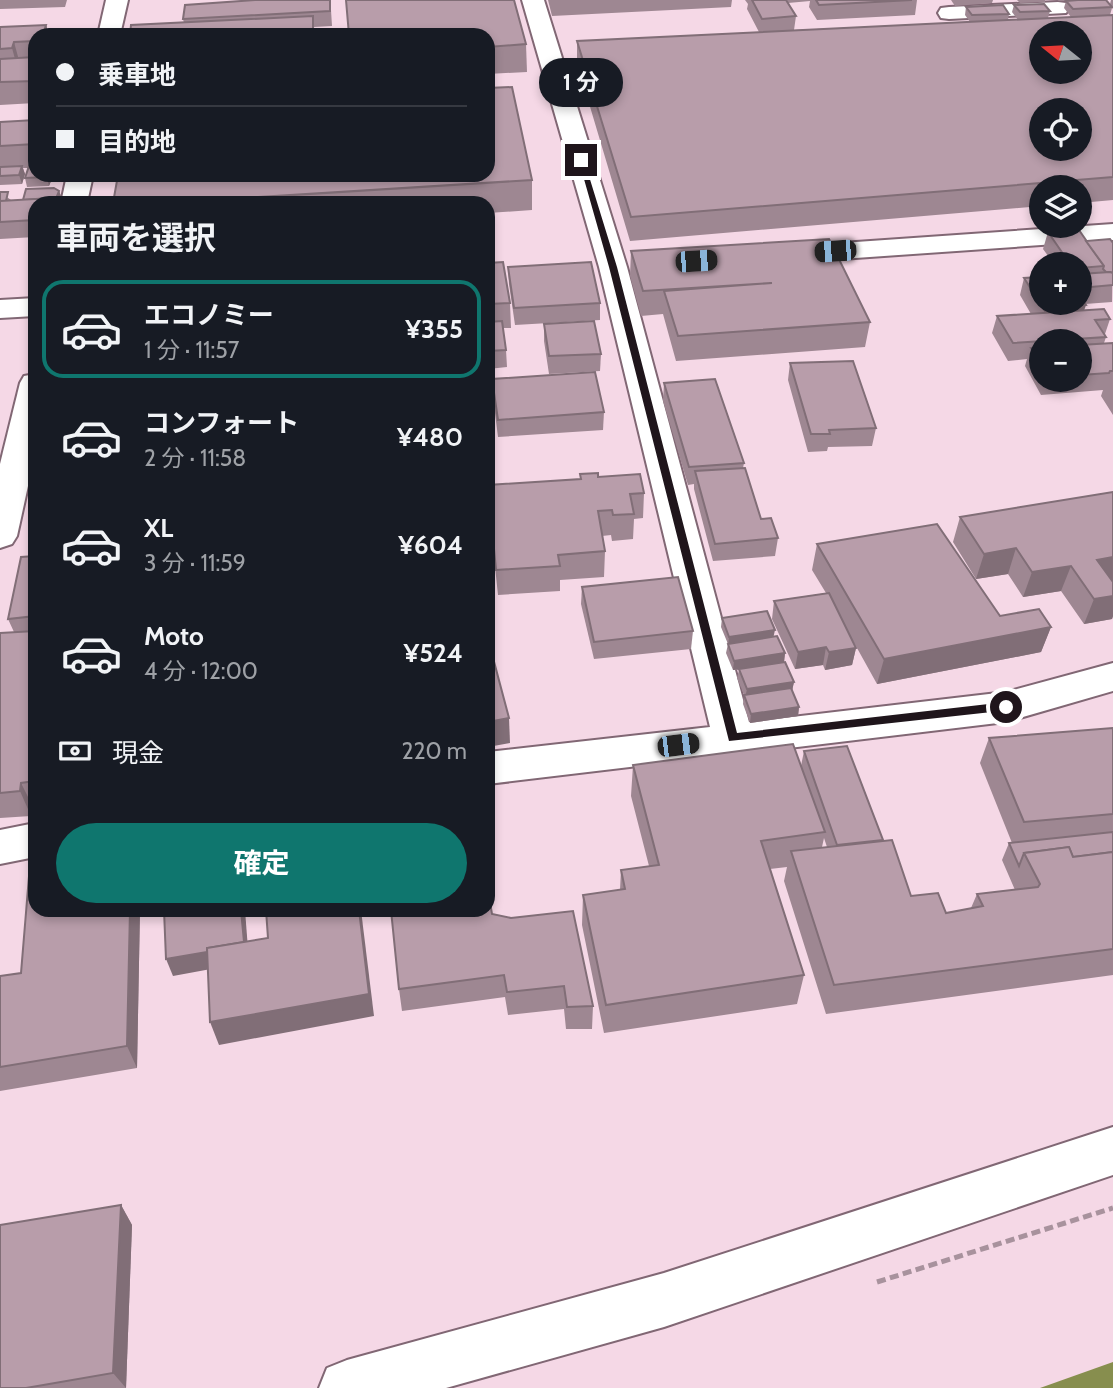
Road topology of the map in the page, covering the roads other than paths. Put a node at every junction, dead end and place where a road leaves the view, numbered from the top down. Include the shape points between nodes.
1 (117, 0) edge
2 (533, 0) edge
3 (1058, 8) dead end
4 (949, 13) edge
5 (111, 28) edge
6 (1113, 232) edge
7 (752, 257) edge
8 (28, 307) edge
9 (0, 309) edge
10 (28, 414) edge
11 (0, 536) edge
12 (1113, 677) edge
13 (733, 738) junction
14 (495, 767) edge
15 (28, 841) edge
16 (0, 846) edge
17 (1113, 1151) edge
18 (347, 1388) edge

1 - 5 street
2 - 13 street via 613,267
3 - 4 street
6 - 7 street
8 - 9 street
10 - 11 street
12 - 13 street via 1006,707
13 - 14 street
15 - 16 street
17 - 18 street via 664,1300

